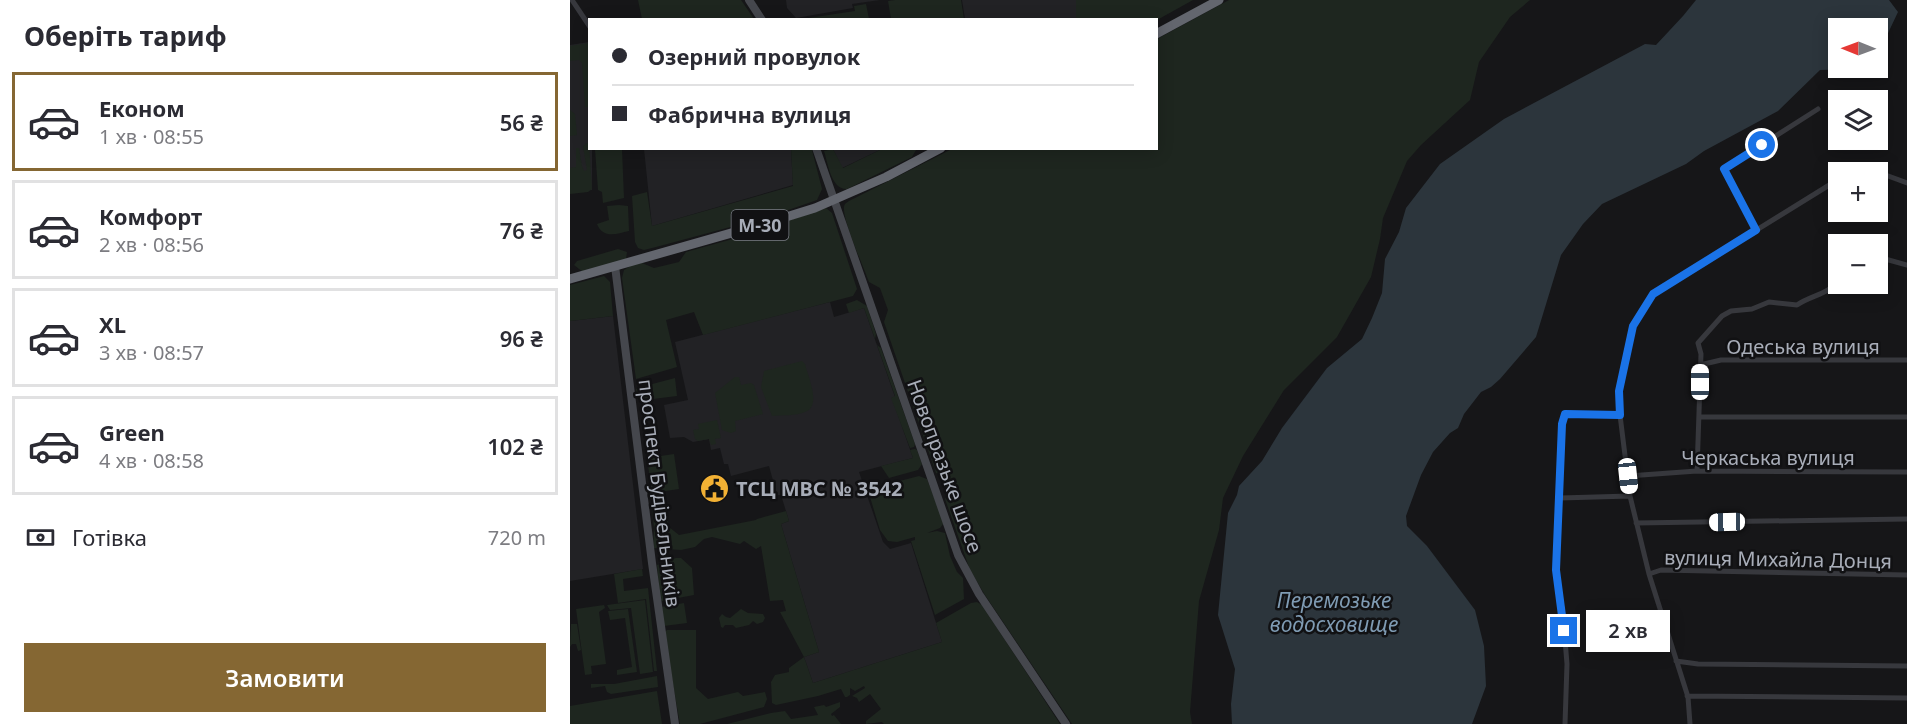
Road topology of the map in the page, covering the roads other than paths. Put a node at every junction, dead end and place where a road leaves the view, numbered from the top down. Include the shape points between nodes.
1 (572, 0) edge
2 (748, 0) edge
3 (1219, 0) edge
4 (761, 18) edge
5 (588, 24) edge
6 (1158, 33) edge
7 (1818, 109) dead end
8 (817, 150) edge
9 (937, 150) edge
10 (1888, 176) edge
11 (1907, 183) edge
12 (1828, 187) edge
13 (834, 201) junction
14 (1756, 230) junction
15 (1888, 260) edge
16 (1907, 265) edge
17 (615, 266) junction
18 (570, 279) edge
19 (1828, 291) edge
20 (1907, 360) edge
21 (1700, 365) junction
22 (1620, 415) junction
23 (1700, 417) junction
24 (1907, 417) edge
25 (1697, 471) junction
26 (1907, 472) edge
27 (1628, 476) junction
28 (1630, 496) junction
29 (1560, 498) junction
30 (1907, 519) edge
31 (1636, 523) junction
32 (1649, 574) junction
33 (1907, 575) edge
34 (1676, 662) junction
35 (1907, 666) edge
36 (1687, 696) junction
37 (1907, 698) edge
38 (675, 724) edge
39 (1066, 724) edge
40 (1565, 724) edge
41 (1690, 724) edge

1 - 5 street
2 - 4 main road
3 - 6 highway
7 - 14 street via 1724,169
8 - 13 main road, Новопразьке шосе
9 - 13 highway, М-30
10 - 11 street
12 - 14 street
13 - 17 highway, М-30
13 - 39 main road, Новопразьке шосе via 958,555 979,594
14 - 22 street via 1653,294 1633,326 1619,391
15 - 16 street
17 - 18 highway, М-30
17 - 38 main road, проспект Будівельників
19 - 21 street via 1797,305 1769,302 1722,316 1698,343
20 - 21 street, Одеська вулиця via 1721,360
21 - 23 street
22 - 27 street
22 - 29 street via 1565,414
23 - 24 street
23 - 25 street
25 - 26 street, Черкаська вулиця
25 - 27 street, Черкаська вулиця
27 - 28 street
28 - 29 street
28 - 31 street
29 - 40 street via 1556,570 1567,664
30 - 31 street
31 - 32 street
32 - 33 street, вулиця Михайла Донця via 1661,570
32 - 34 street
34 - 35 street
34 - 36 street
36 - 37 street
36 - 41 street

